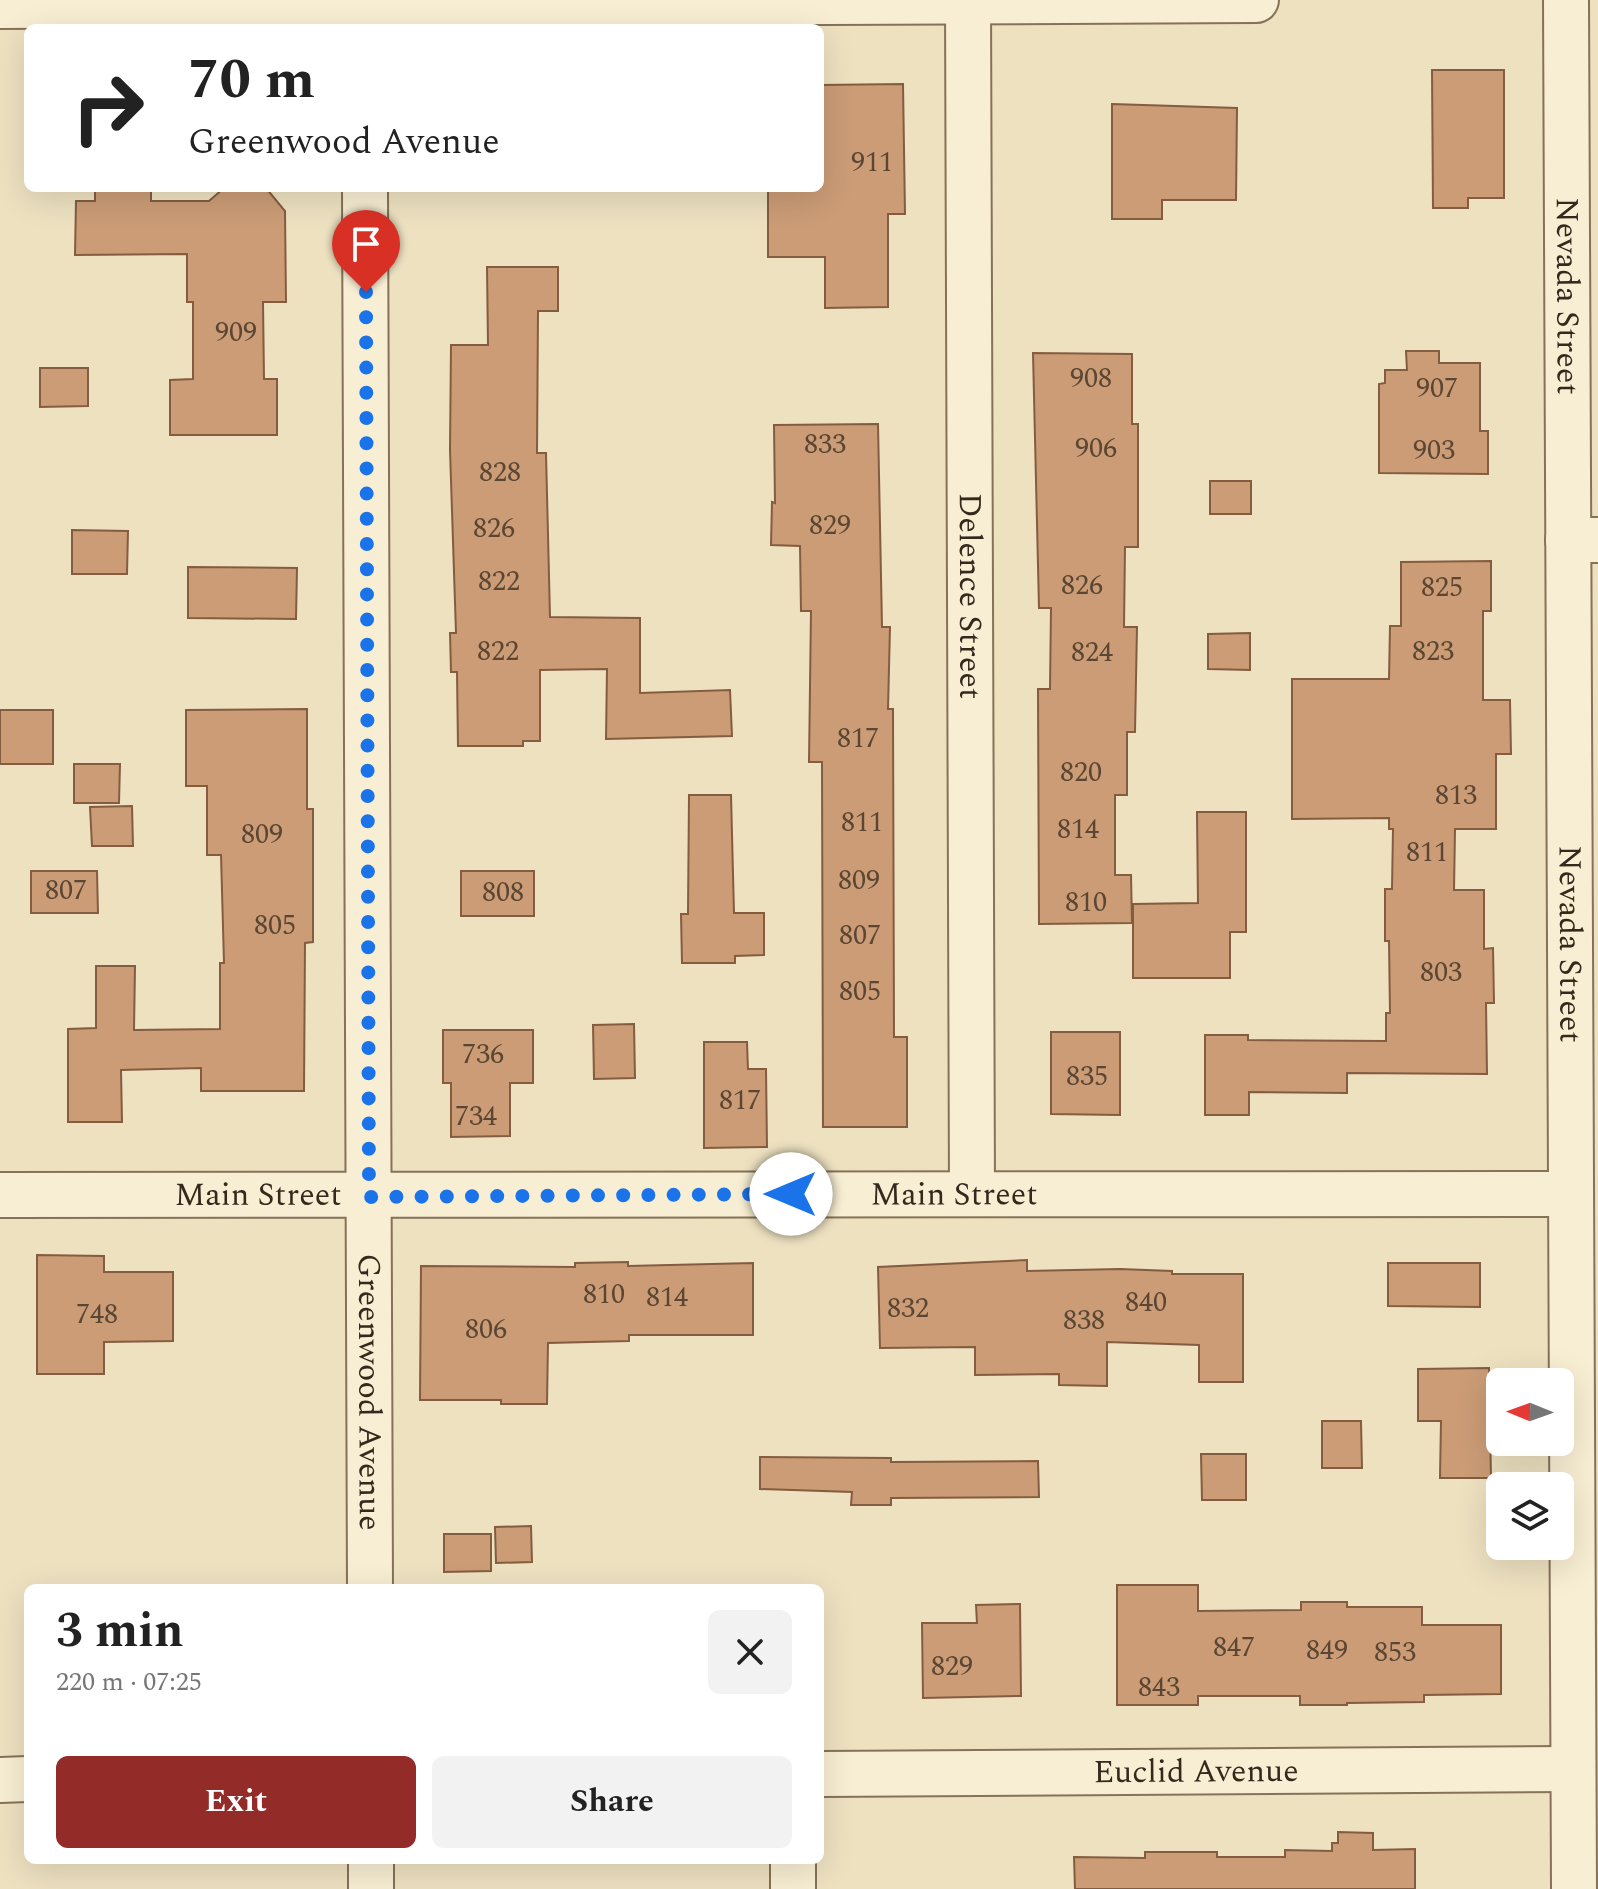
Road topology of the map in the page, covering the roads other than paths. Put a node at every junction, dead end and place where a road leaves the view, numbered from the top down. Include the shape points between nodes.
1 (1256, 0) edge
2 (1566, 0) edge
3 (968, 1) edge
4 (0, 6) edge
5 (365, 11) edge
6 (365, 192) edge
7 (1583, 540) edge
8 (1584, 1061) edge
9 (972, 1193) junction
10 (1571, 1194) junction
11 (0, 1195) edge
12 (369, 1197) junction
13 (1585, 1401) edge
14 (370, 1584) edge
15 (1573, 1769) junction
16 (824, 1774) edge
17 (24, 1779) edge
18 (0, 1780) edge
19 (371, 1864) edge
20 (793, 1864) edge
21 (371, 1889) edge
22 (793, 1889) edge
23 (1574, 1889) edge

1 - 3 street
2 - 7 street, Nevada Street
3 - 5 street
3 - 9 street, Delence Street
4 - 5 street
6 - 12 street, Greenwood Avenue
7 - 8 street, Nevada Street
8 - 10 street, Nevada Street
9 - 10 street, Main Street
9 - 12 street, Main Street
10 - 13 street, Nevada Street
11 - 12 street, Main Street
12 - 14 street, Greenwood Avenue
13 - 15 street, Nevada Street
15 - 16 street, Euclid Avenue
15 - 23 street, Nevada Street
17 - 18 street
19 - 21 street
20 - 22 street

